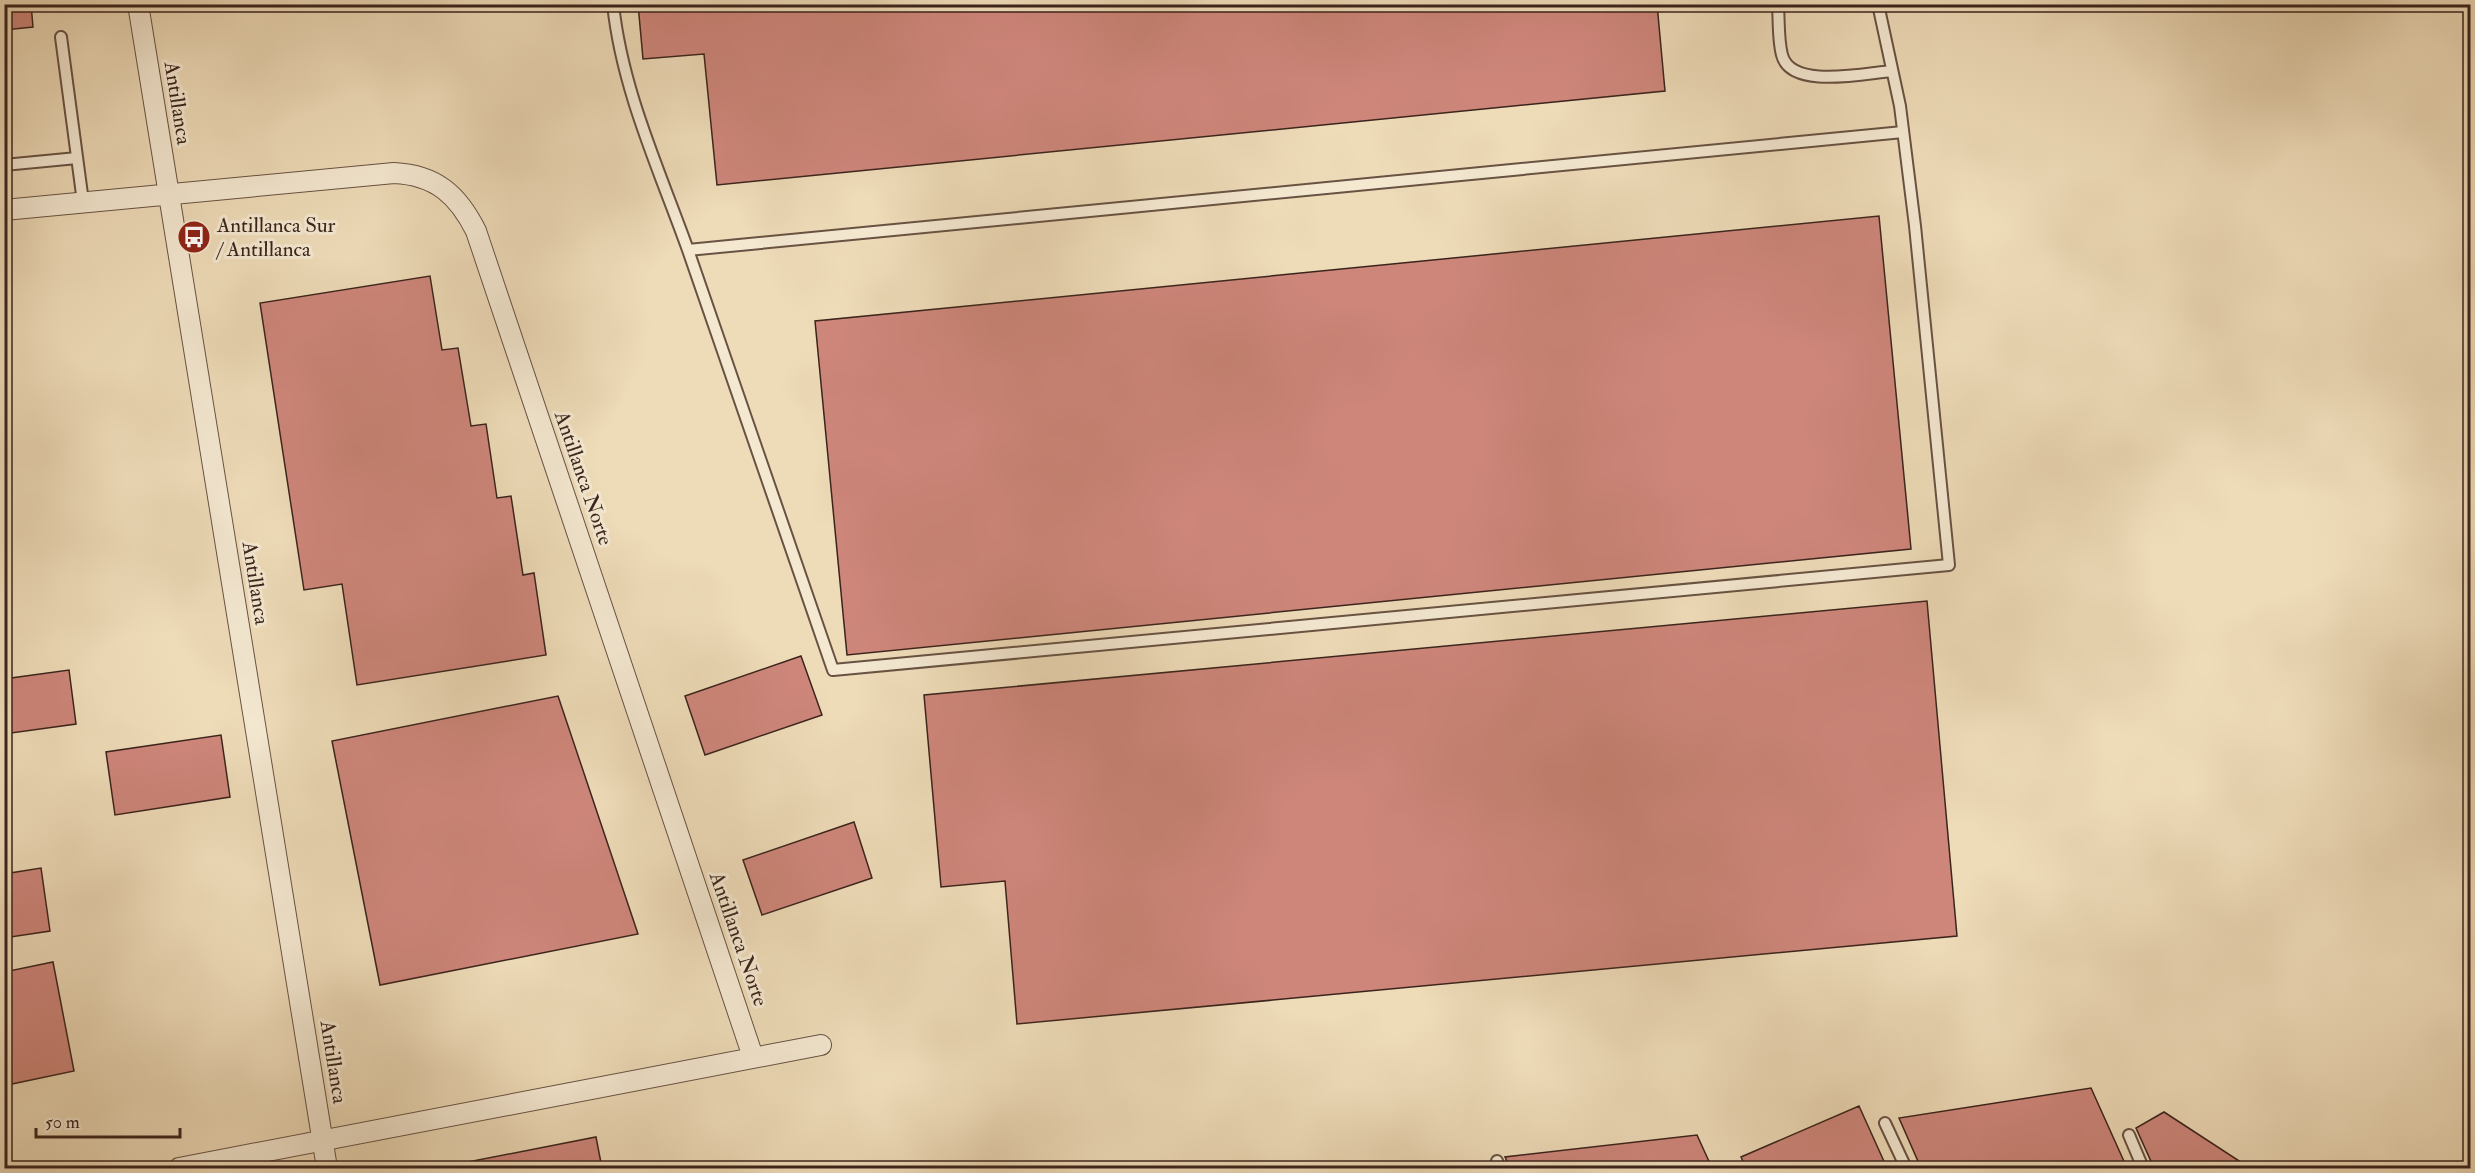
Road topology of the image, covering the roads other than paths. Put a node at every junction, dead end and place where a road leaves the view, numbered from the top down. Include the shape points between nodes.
1 (138, 4) edge
2 (613, 4) edge
3 (1778, 4) edge
4 (1878, 4) edge
5 (61, 37) dead end
6 (1892, 71) junction
7 (1903, 132) junction
8 (77, 158) junction
9 (4, 165) edge
10 (168, 194) junction
11 (83, 202) junction
12 (4, 210) edge
13 (688, 250) junction
14 (820, 1045) dead end
15 (753, 1057) junction
16 (1885, 1123) dead end
17 (2129, 1136) dead end
18 (322, 1140) junction
19 (179, 1168) edge
20 (327, 1168) edge
21 (1905, 1168) edge
22 (2143, 1168) edge

1 - 10 street, Antillanca
2 - 13 lane via 631,94
3 - 6 lane via 1782,55 1797,74 1813,77
4 - 6 lane
5 - 8 lane
6 - 7 lane
7 - 13 lane
7 - 13 lane via 1926,320 1948,565 833,670
8 - 9 lane
8 - 11 lane
10 - 11 street, Antillanca Norte
10 - 15 street, Antillanca Norte via 394,173 429,179 447,190 461,206 476,231
10 - 18 street, Antillanca
11 - 12 street, Antillanca Norte
14 - 15 street
15 - 18 street
16 - 21 lane
17 - 22 lane
18 - 19 street
18 - 20 street, Antillanca

